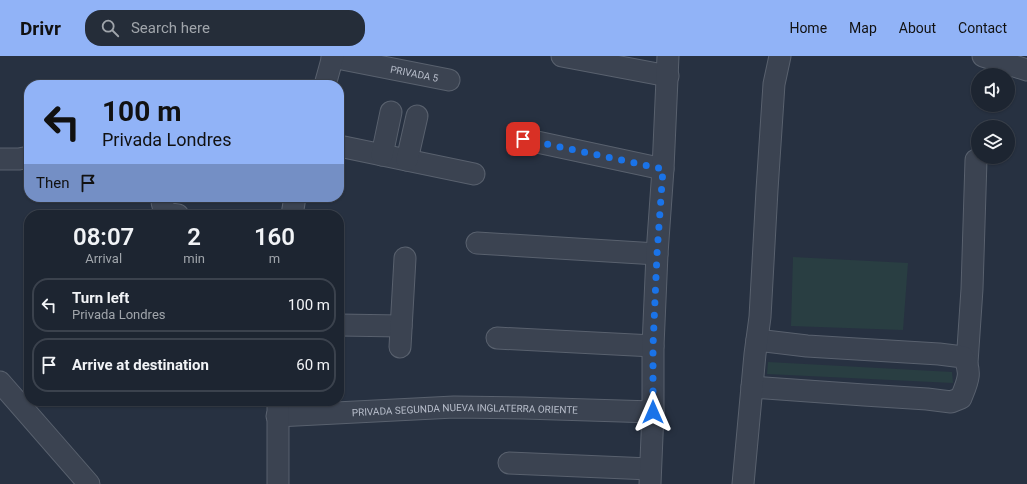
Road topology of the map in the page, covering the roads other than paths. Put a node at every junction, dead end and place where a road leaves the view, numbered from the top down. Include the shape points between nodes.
1 (332, 56) edge
2 (562, 56) edge
3 (780, 56) edge
4 (983, 56) edge
5 (668, 66) edge
6 (1027, 70) edge
7 (326, 80) edge
8 (449, 80) dead end
9 (391, 112) dead end
10 (417, 116) dead end
11 (523, 139) dead end
12 (344, 147) edge
13 (382, 155) junction
14 (24, 158) edge
15 (0, 159) edge
16 (407, 160) junction
17 (976, 164) edge
18 (663, 169) junction
19 (474, 174) dead end
20 (476, 243) dead end
21 (657, 254) junction
22 (405, 258) dead end
23 (344, 325) edge
24 (401, 326) junction
25 (497, 338) dead end
26 (757, 340) junction
27 (653, 346) junction
28 (400, 347) dead end
29 (967, 363) junction
30 (0, 382) edge
31 (752, 387) junction
32 (278, 408) edge
33 (653, 412) junction
34 (509, 463) dead end
35 (650, 477) edge
36 (89, 484) edge
37 (278, 484) edge
38 (743, 484) edge

1 - 7 street
1 - 8 street, PRIVADA 5
2 - 5 street
3 - 26 street via 774,84
4 - 6 street
5 - 18 street
9 - 13 street
10 - 16 street
11 - 18 street
12 - 13 street
13 - 16 street
14 - 15 street
16 - 19 street
17 - 29 street
18 - 21 street
20 - 21 street
21 - 27 street
22 - 24 street
23 - 24 street
24 - 28 street
25 - 27 street
26 - 29 street via 807,346 939,354 963,357
26 - 31 street
27 - 33 street
29 - 31 street via 968,380 960,398 951,402
30 - 36 street
31 - 38 street
32 - 33 street, PRIVADA SEGUNDA NUEVA INGLATERRA ORIENTE via 454,407
32 - 37 street
33 - 35 street
34 - 35 street

